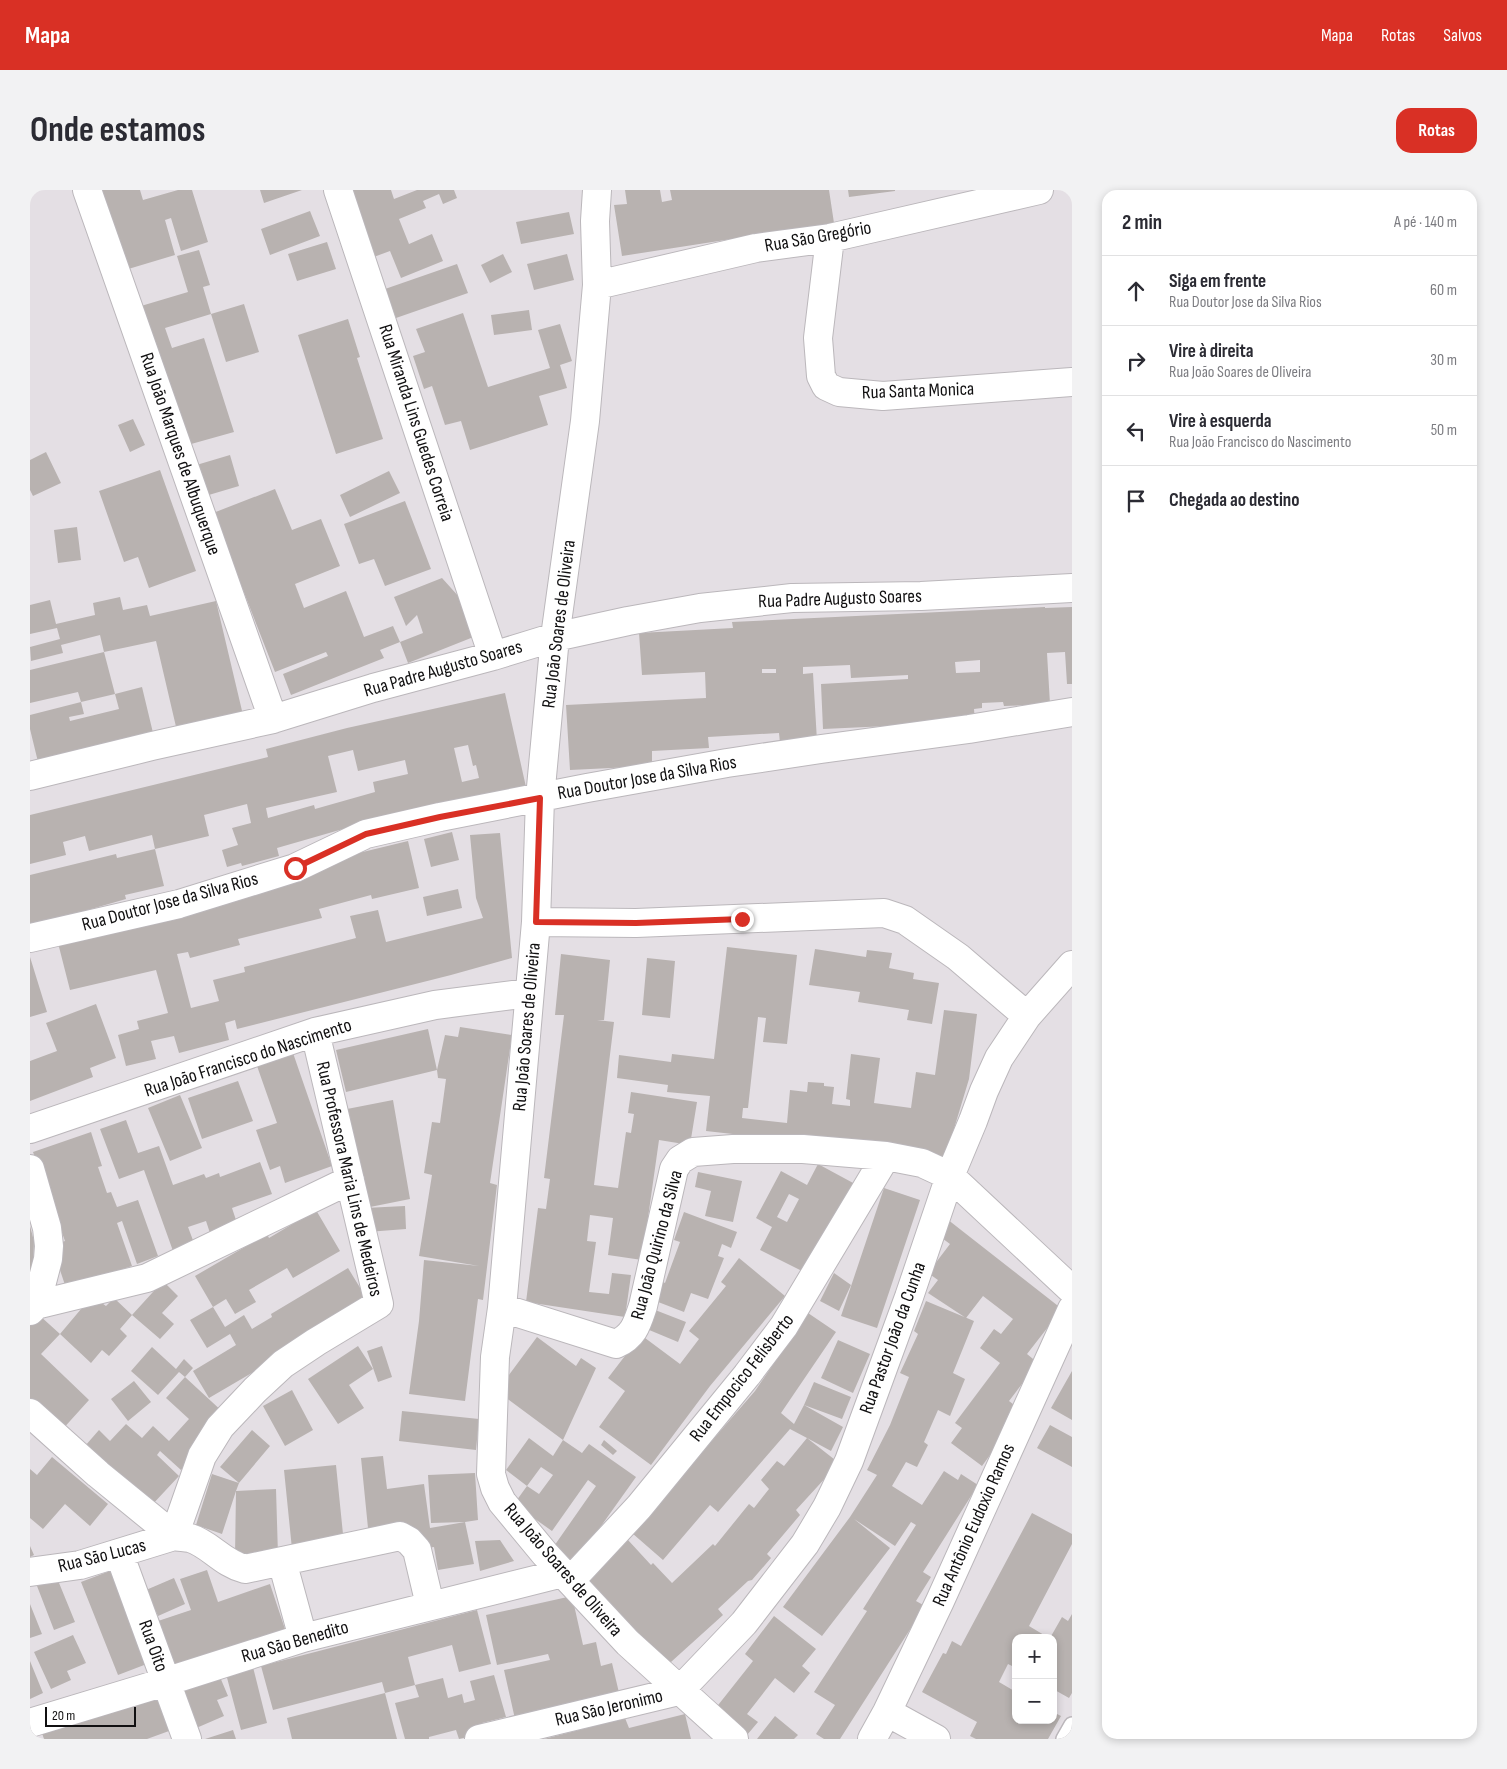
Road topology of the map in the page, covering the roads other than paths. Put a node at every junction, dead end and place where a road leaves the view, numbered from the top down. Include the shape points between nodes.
1 (87, 190) edge
2 (338, 190) edge
3 (596, 190) edge
4 (1039, 190) edge
5 (830, 238) junction
6 (597, 285) junction
7 (1072, 382) edge
8 (1072, 588) edge
9 (555, 637) junction
10 (493, 656) junction
11 (1072, 712) edge
12 (273, 719) junction
13 (30, 776) edge
14 (540, 798) junction
15 (536, 922) junction
16 (30, 938) edge
17 (1072, 965) edge
18 (529, 993) junction
19 (1026, 1016) junction
20 (315, 1032) junction
21 (30, 1129) edge
22 (886, 1156) junction
23 (30, 1169) edge
24 (950, 1176) junction
25 (350, 1180) junction
26 (1072, 1290) edge
27 (33, 1308) edge
28 (502, 1308) junction
29 (1072, 1309) edge
30 (30, 1413) edge
31 (174, 1536) junction
32 (119, 1554) junction
33 (282, 1561) junction
34 (30, 1572) edge
35 (567, 1577) junction
36 (430, 1606) junction
37 (303, 1638) junction
38 (166, 1682) junction
39 (679, 1691) junction
40 (887, 1712) junction
41 (30, 1723) edge
42 (1072, 1725) edge
43 (187, 1739) edge
44 (479, 1739) edge
45 (734, 1739) edge
46 (872, 1739) edge
47 (936, 1739) edge
48 (1064, 1739) edge

1 - 12 street, Rua João Marques de Albuquerque
2 - 10 street, Rua Miranda Lins Guedes Correia
3 - 6 street, Rua João Soares de Oliveira
4 - 5 street, Rua São Gregório
5 - 6 street, Rua São Gregório via 756,248
5 - 7 street, Rua Santa Monica via 818,338 821,376 826,386 839,392 883,396
6 - 9 street, Rua João Soares de Oliveira via 585,421
8 - 9 street, Rua Padre Augusto Soares via 921,596 792,598 700,608
9 - 10 street, Rua Padre Augusto Soares
9 - 14 street, Rua João Soares de Oliveira
10 - 12 street, Rua Padre Augusto Soares
11 - 14 street, Rua Doutor Jose da Silva Rios via 727,763
12 - 13 street, Rua Padre Augusto Soares
14 - 15 street, Rua João Soares de Oliveira
14 - 16 street, Rua Doutor Jose da Silva Rios via 366,834 295,868 188,901
15 - 18 street, Rua João Soares de Oliveira
15 - 19 street via 636,923 884,913 906,920 958,957
17 - 19 street, Rua Pastor João da Cunha
18 - 20 street, Rua João Francisco do Nascimento via 436,1005
18 - 28 street, Rua João Soares de Oliveira
19 - 24 street, Rua Pastor João da Cunha via 999,1058
20 - 21 street, Rua João Francisco do Nascimento
20 - 25 street, Rua Professora Maria Lins de Medeiros
22 - 24 street, Rua João Quirino da Silva via 922,1164
22 - 28 street, Rua João Quirino da Silva via 803,1149 698,1151 687,1154 674,1169 637,1325 626,1340 616,1344
22 - 35 street, Rua Empocico Felisberto via 784,1326 747,1375 639,1507
23 - 27 street via 49,1246
24 - 26 street, Rua João Quirino da Silva
24 - 39 street, Rua Pastor João da Cunha via 849,1462 826,1507 805,1544 744,1623
25 - 27 street via 147,1278
25 - 31 street, Rua Professora Maria Lins de Medeiros via 379,1304 283,1364 220,1428 202,1456
28 - 35 street, Rua João Soares de Oliveira via 495,1357 491,1474 502,1502
29 - 40 street, Rua Antônio Eudoxio Ramos
30 - 31 street
31 - 32 street, Rua São Lucas
31 - 33 street via 202,1543 232,1566 245,1569
32 - 34 street, Rua São Lucas
32 - 38 street, Rua Oito
33 - 36 street via 400,1536 417,1550
33 - 37 street
35 - 36 street, Rua São Benedito
35 - 39 street, Rua João Soares de Oliveira via 628,1643
36 - 37 street, Rua São Benedito
37 - 38 street, Rua São Benedito
38 - 41 street, Rua São Benedito
38 - 43 street, Rua Oito
39 - 44 street, Rua São Jeronimo
39 - 45 street, Rua João Soares de Oliveira
40 - 46 street, Rua Antônio Eudoxio Ramos
40 - 47 street
42 - 48 lane

